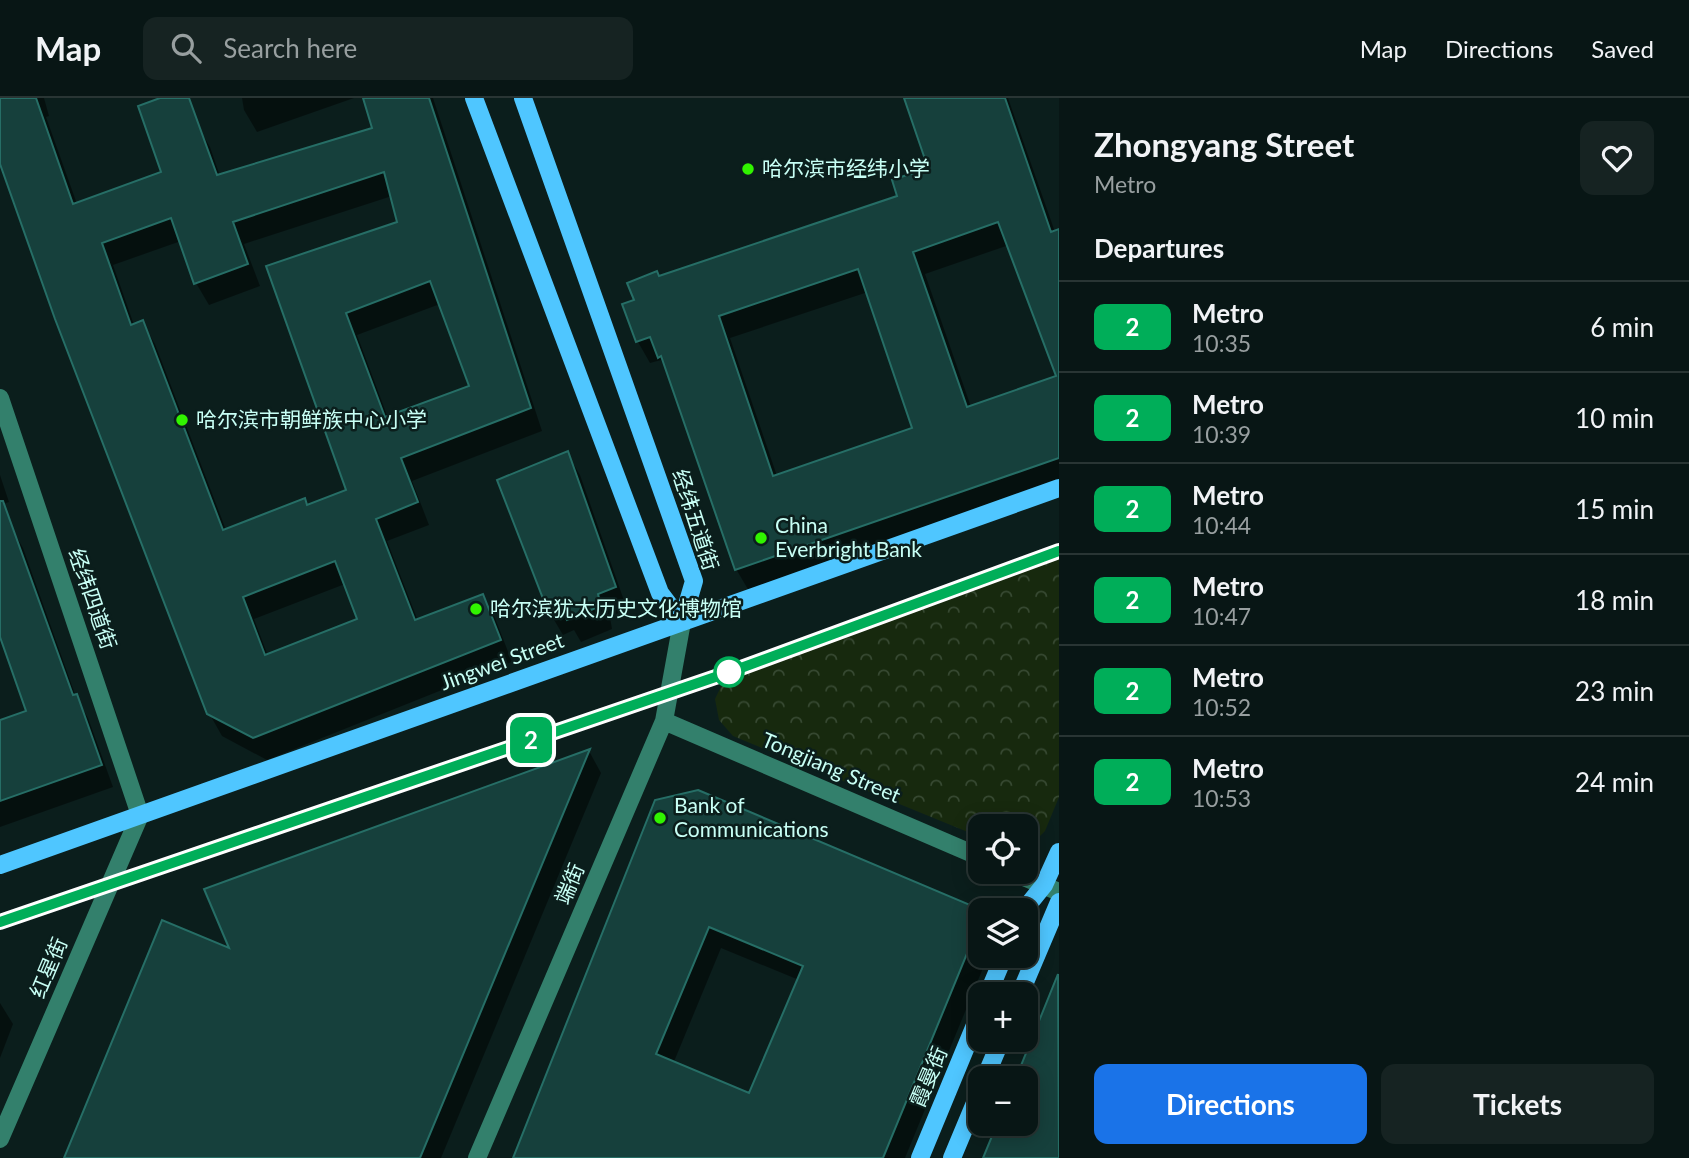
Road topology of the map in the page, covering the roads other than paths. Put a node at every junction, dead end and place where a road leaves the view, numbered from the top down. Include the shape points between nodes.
1 (474, 98) edge
2 (523, 98) edge
3 (0, 398) edge
4 (1059, 488) edge
5 (682, 622) junction
6 (664, 721) junction
7 (140, 816) junction
8 (1059, 852) edge
9 (968, 853) edge
10 (0, 865) edge
11 (1052, 889) edge
12 (1059, 902) edge
13 (1025, 982) edge
14 (968, 1042) edge
15 (968, 1120) edge
16 (0, 1139) edge
17 (477, 1158) edge
18 (919, 1158) edge
19 (952, 1158) edge

1 - 5 main road via 660,593
2 - 5 main road, 经纬五道街 via 694,581
3 - 7 street, 经纬四道街
4 - 5 main road, Jingwei Street
5 - 6 street, 端街
5 - 7 main road, Jingwei Street
6 - 9 street, Tongjiang Street
6 - 17 street, 端街
7 - 10 main road, Jingwei Street
7 - 16 street, 红星街
8 - 11 main road
12 - 13 main road
14 - 18 main road, 霞曼街
15 - 19 main road

